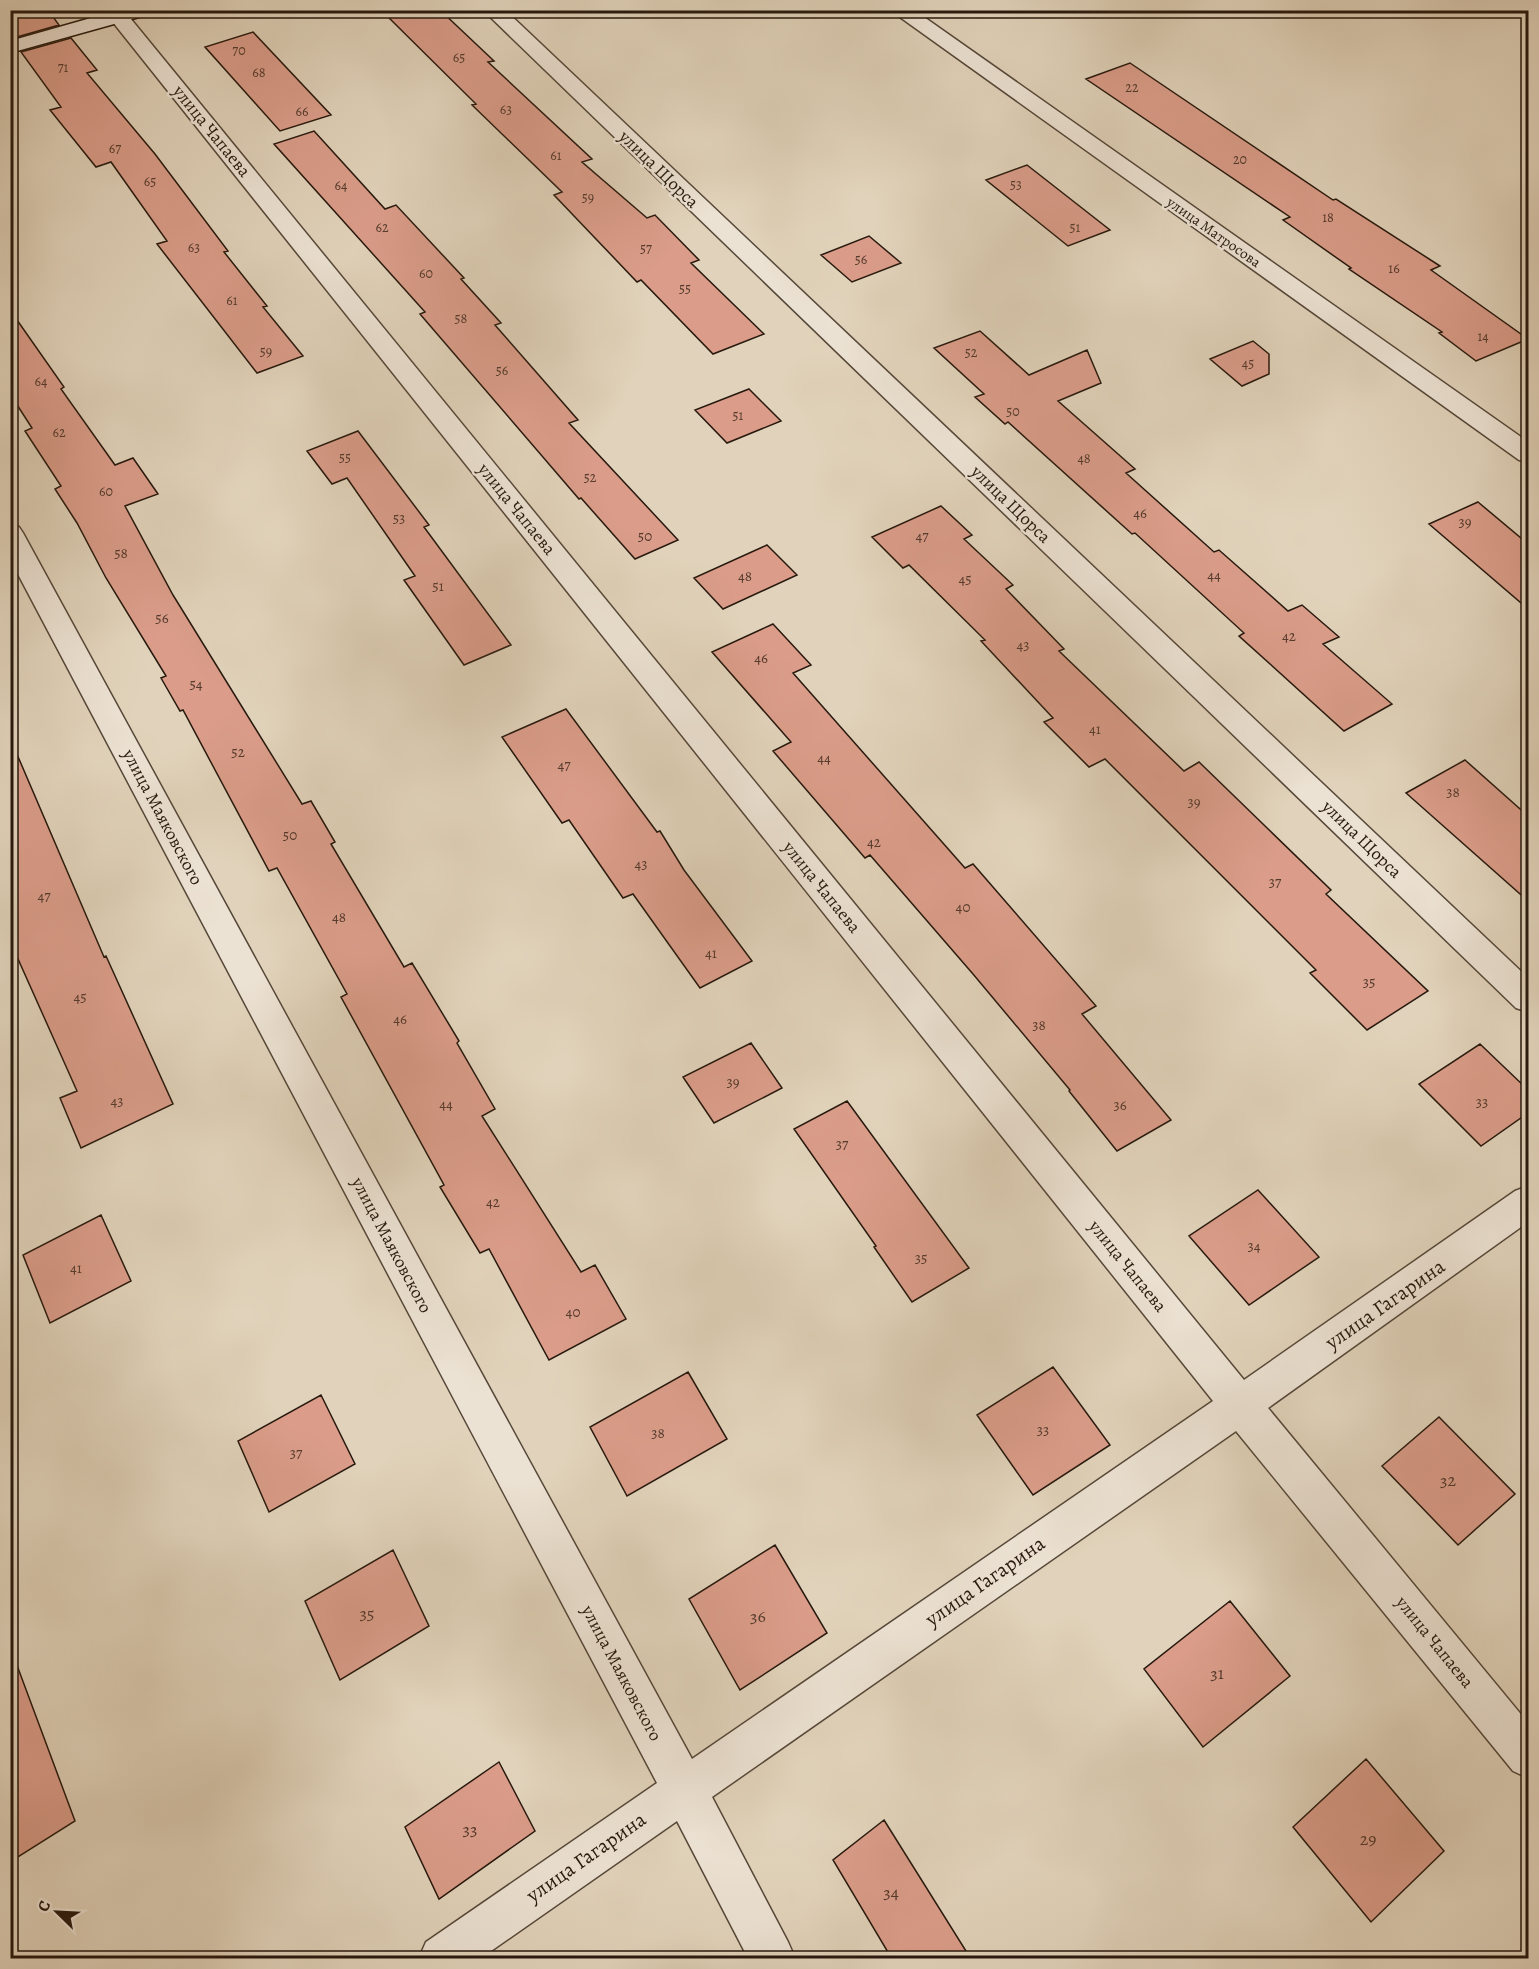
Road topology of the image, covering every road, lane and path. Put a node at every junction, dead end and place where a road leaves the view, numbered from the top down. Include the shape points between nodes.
1 (493, 10) edge
2 (900, 10) edge
3 (131, 14) edge
4 (10, 46) edge
5 (1528, 454) edge
6 (10, 533) edge
7 (1528, 998) edge
8 (1528, 1202) edge
9 (1240, 1405) junction
10 (1528, 1756) edge
11 (684, 1789) junction
12 (442, 1959) edge
13 (772, 1959) edge

1 - 7 street, улица Щорса
2 - 5 street, улица Матросова
3 - 4 street
3 - 9 street, улица Чапаева
6 - 11 street, улица Маяковского
8 - 9 street, улица Гагарина
9 - 10 street, улица Чапаева
9 - 11 street, улица Гагарина
11 - 12 street, улица Гагарина
11 - 13 street, улица Маяковского

